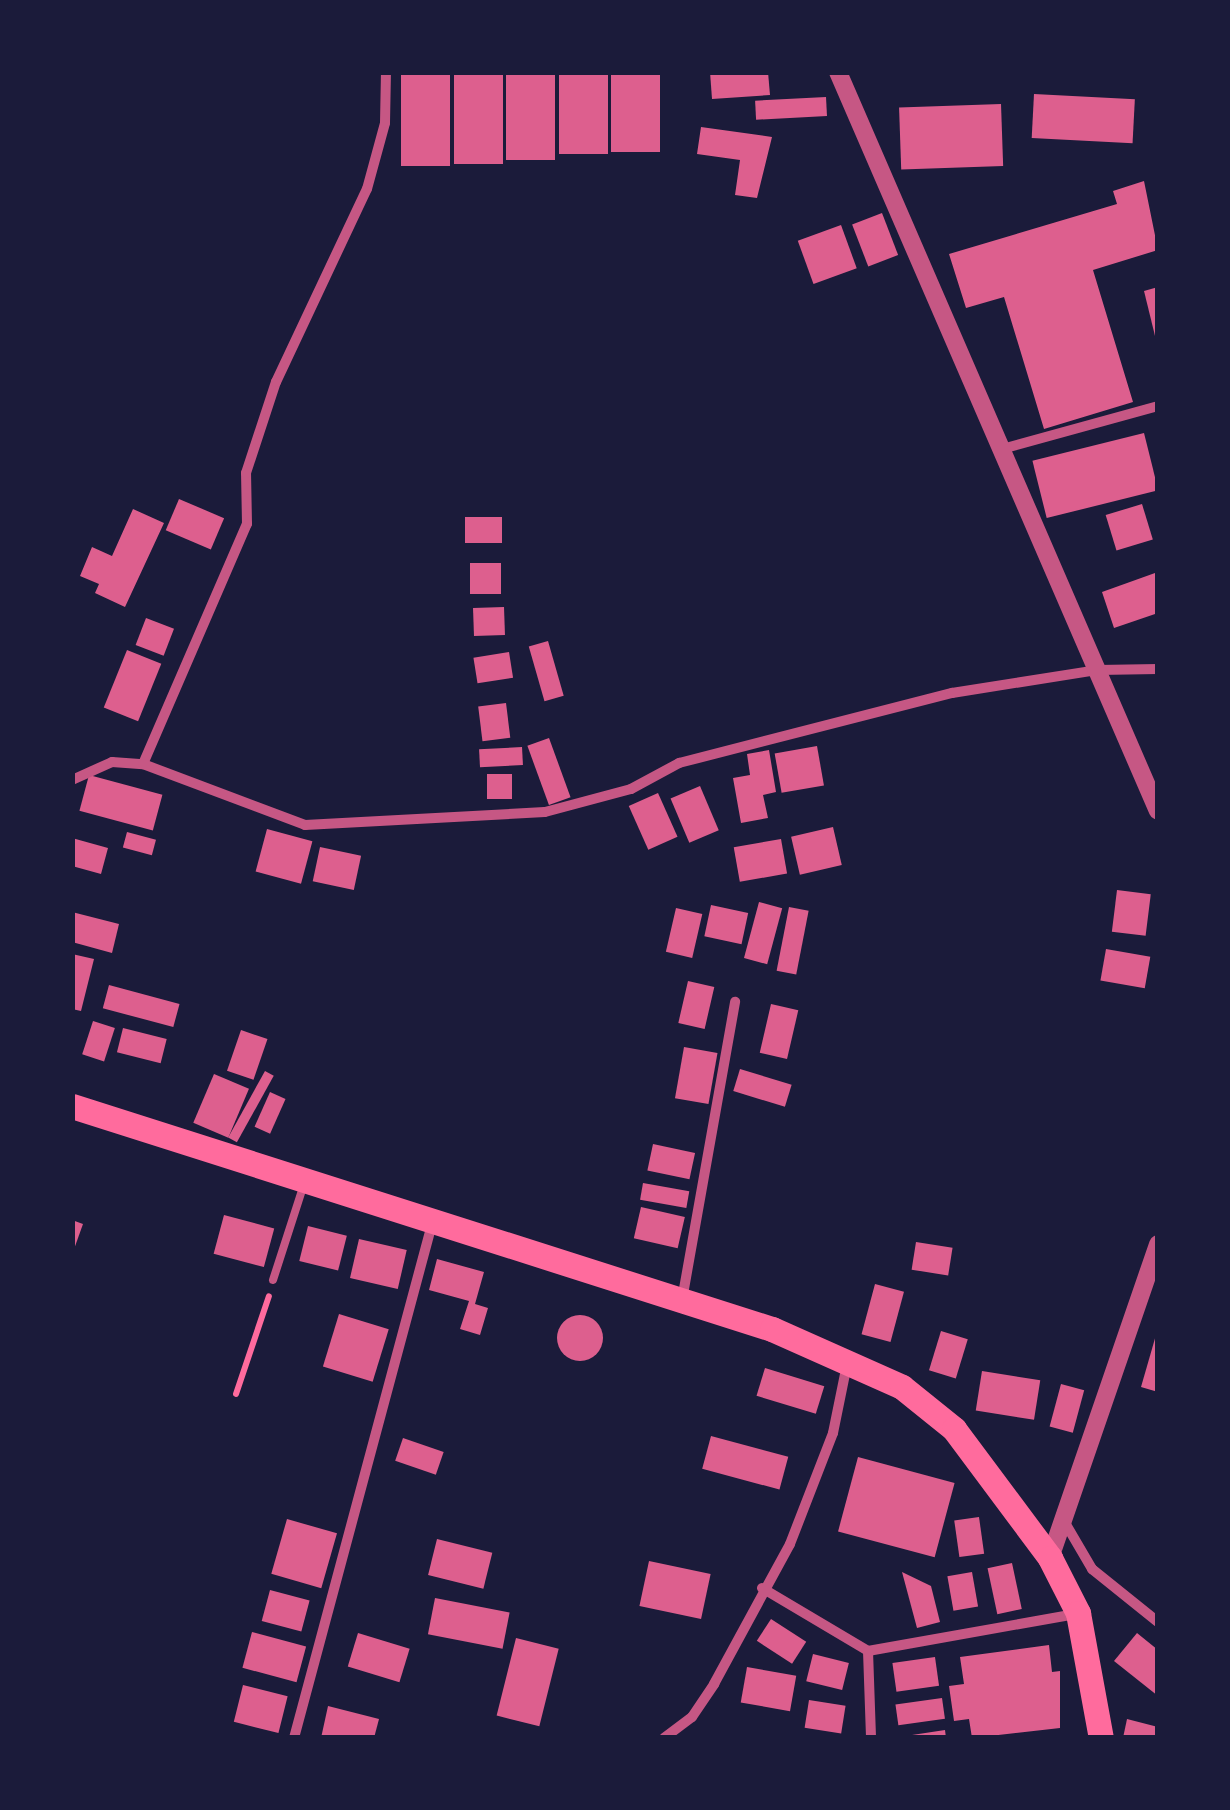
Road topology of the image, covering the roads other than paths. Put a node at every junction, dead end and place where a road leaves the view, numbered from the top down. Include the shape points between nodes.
1 (386, 72) edge
2 (838, 72) edge
3 (1158, 406) edge
4 (1002, 449) junction
5 (1158, 669) edge
6 (1098, 670) junction
7 (143, 764) junction
8 (75, 773) edge
9 (1158, 811) edge
10 (735, 1002) dead end
11 (72, 1106) edge
12 (304, 1184) junction
13 (432, 1224) junction
14 (1158, 1244) edge
15 (274, 1280) road end
16 (682, 1301) junction
17 (848, 1358) junction
18 (1064, 1521) junction
19 (1050, 1558) junction
20 (762, 1588) junction
21 (1078, 1613) junction
22 (1158, 1622) edge
23 (868, 1651) junction
24 (294, 1738) edge
25 (664, 1738) edge
26 (871, 1738) edge
27 (1101, 1738) edge

1 - 7 street via 385,122 368,188 276,382 246,474 246,524
2 - 4 street
3 - 4 street
4 - 6 street
5 - 6 street
6 - 7 street via 952,692 679,763 631,789 545,812 306,825
6 - 9 street
7 - 8 street via 112,762
10 - 16 street
11 - 12 main road
12 - 13 main road
12 - 15 lane
13 - 16 main road
13 - 24 street
14 - 18 street
16 - 17 main road
17 - 19 main road via 902,1387 954,1429
17 - 20 street via 834,1432 810,1501
18 - 19 street
18 - 22 street via 1092,1568
19 - 21 main road
20 - 23 street
20 - 25 street via 692,1717
21 - 23 street
21 - 27 main road
23 - 26 street

